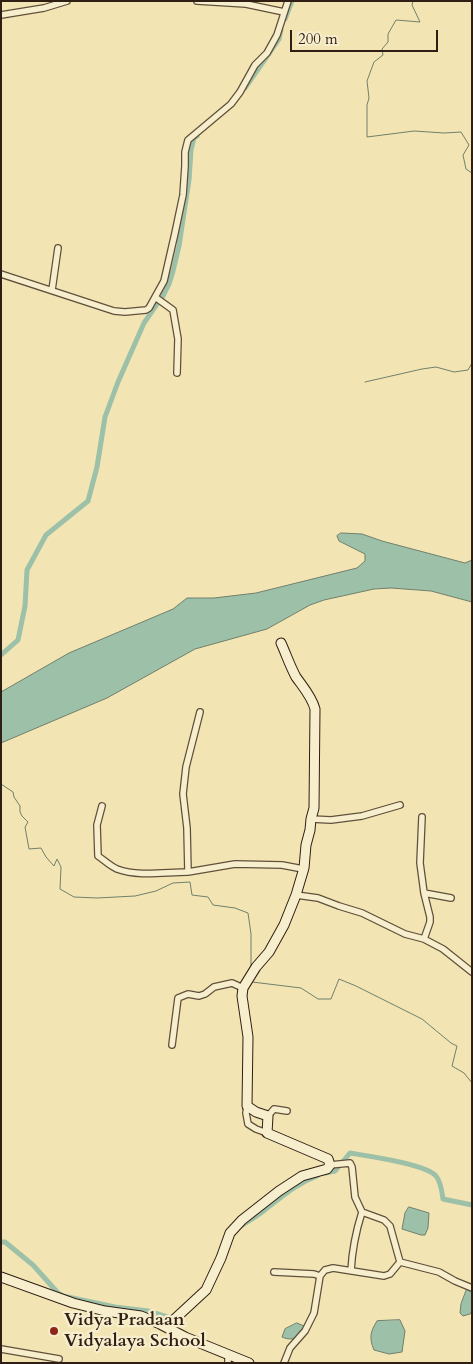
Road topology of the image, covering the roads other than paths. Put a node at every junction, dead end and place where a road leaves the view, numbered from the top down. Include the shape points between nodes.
1 (67, 1) edge
2 (197, 1) edge
3 (288, 1) edge
4 (284, 12) junction
5 (1, 15) edge
6 (58, 248) dead end
7 (1, 274) edge
8 (52, 290) junction
9 (154, 297) junction
10 (177, 373) dead end
11 (281, 643) dead end
12 (200, 712) dead end
13 (400, 805) dead end
14 (102, 806) dead end
15 (422, 817) dead end
16 (311, 819) junction
17 (304, 869) junction
18 (188, 872) junction
19 (424, 893) junction
20 (296, 895) junction
21 (451, 898) dead end
22 (424, 939) junction
23 (472, 972) edge
24 (243, 988) junction
25 (172, 1044) dead end
26 (247, 1106) junction
27 (287, 1111) dead end
28 (268, 1116) junction
29 (267, 1133) junction
30 (330, 1165) junction
31 (362, 1212) junction
32 (400, 1262) junction
33 (351, 1270) junction
34 (274, 1272) dead end
35 (320, 1276) junction
36 (1, 1277) edge
37 (472, 1288) edge
38 (168, 1325) junction
39 (1, 1350) edge
40 (59, 1359) dead end
41 (228, 1359) edge
42 (249, 1363) edge
43 (284, 1363) edge

1 - 5 street
2 - 4 street via 246,4
3 - 4 street
4 - 9 street via 277,35 240,92 231,104 188,140 176,233 164,281
6 - 8 street
7 - 8 street
8 - 9 street via 125,312 146,310
9 - 10 street via 174,310 178,339
11 - 16 street via 315,709 314,808
12 - 18 street via 186,767 183,794
13 - 16 street via 362,816
14 - 18 street via 97,825 98,856 125,871
15 - 19 street via 420,863
16 - 17 street
17 - 18 street via 235,864
17 - 20 street
19 - 21 street
19 - 22 street via 430,922
20 - 22 street via 318,898 362,913 405,934
20 - 24 street via 269,952
22 - 23 street
24 - 25 street via 232,983 214,987 199,996 188,994 178,998
24 - 26 street via 248,1037
26 - 28 street
26 - 29 street via 248,1124
27 - 28 street via 274,1109
28 - 29 street
29 - 30 street via 328,1159
30 - 31 street via 350,1163 355,1197
30 - 38 street via 302,1176 242,1220 230,1233 206,1290
31 - 32 street via 384,1220 390,1226
31 - 33 street
32 - 33 street via 384,1276
32 - 37 street via 439,1272
33 - 35 street via 333,1268
34 - 35 street
35 - 43 street via 314,1313 305,1331 290,1348
36 - 38 street via 73,1302
38 - 41 street
39 - 40 street
41 - 42 street

